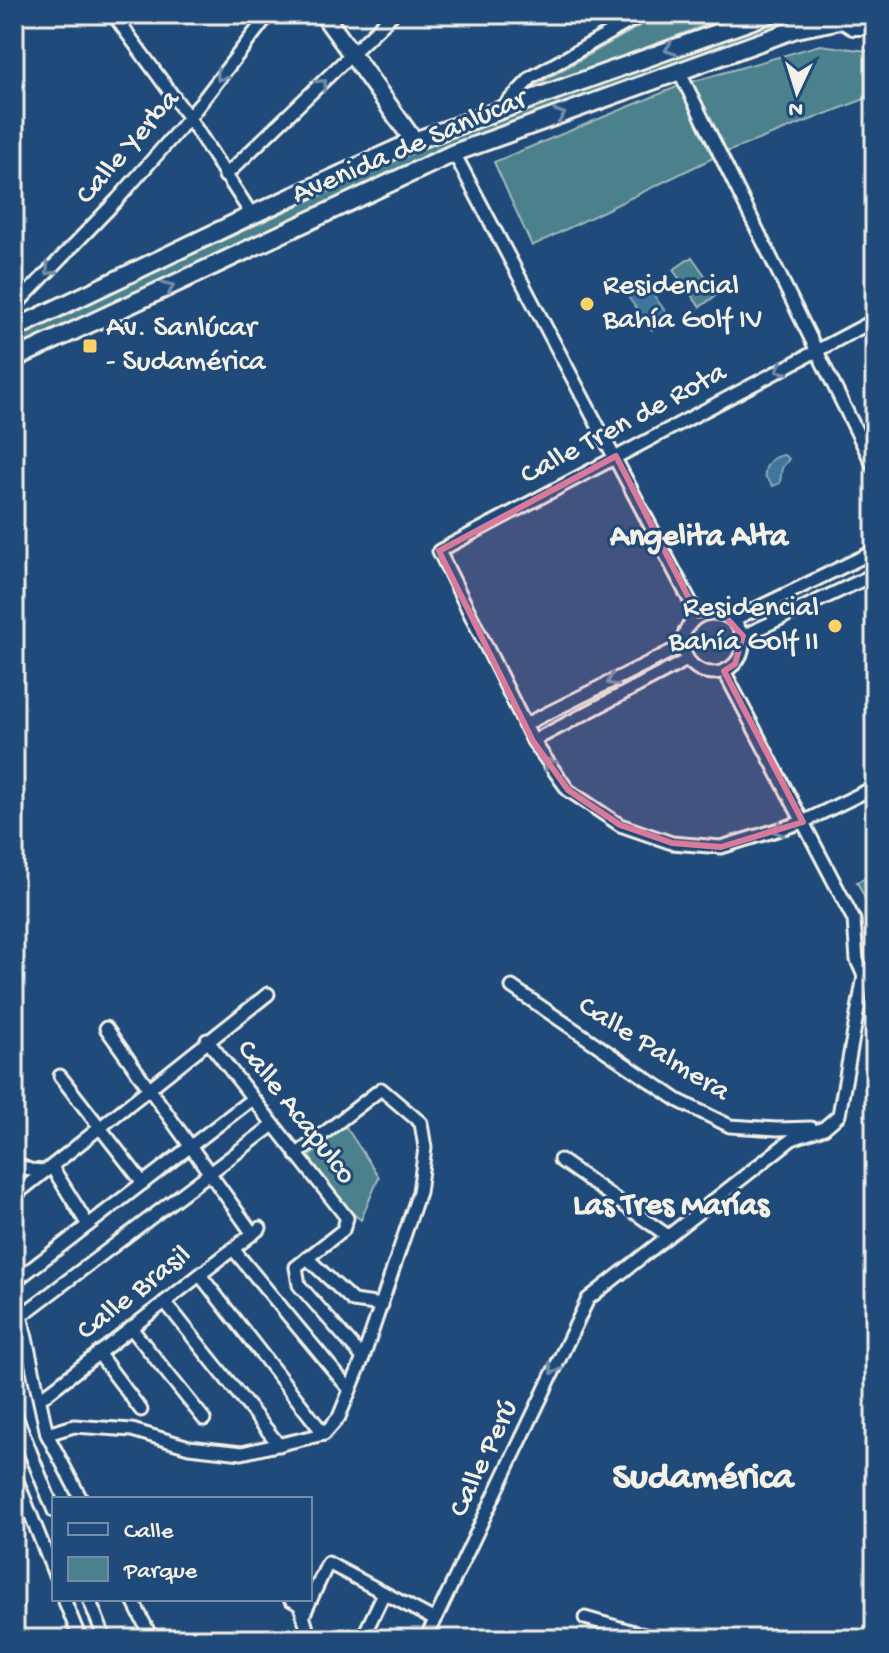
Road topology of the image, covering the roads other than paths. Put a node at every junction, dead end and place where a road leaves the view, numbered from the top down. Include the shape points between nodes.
1 (113, 14) edge
2 (269, 14) edge
3 (323, 14) edge
4 (393, 14) edge
5 (643, 14) edge
6 (770, 14) edge
7 (838, 17) edge
8 (873, 27) edge
9 (352, 55) junction
10 (680, 73) junction
11 (501, 109) junction
12 (189, 118) junction
13 (414, 141) junction
14 (454, 153) junction
15 (225, 176) junction
16 (252, 215) junction
17 (14, 302) edge
18 (875, 320) edge
19 (14, 329) edge
20 (816, 350) junction
21 (14, 359) edge
22 (616, 456) junction
23 (875, 469) edge
24 (875, 551) edge
25 (875, 574) edge
26 (698, 616) junction
27 (733, 620) junction
28 (743, 636) junction
29 (682, 646) junction
30 (687, 660) junction
31 (724, 671) junction
32 (524, 725) junction
33 (533, 741) junction
34 (875, 787) edge
35 (803, 822) junction
36 (870, 977) edge
37 (512, 987) dead end
38 (268, 994) dead end
39 (106, 1028) dead end
40 (207, 1040) junction
41 (60, 1076) dead end
42 (150, 1087) junction
43 (252, 1099) junction
44 (273, 1125) junction
45 (101, 1128) junction
46 (824, 1128) junction
47 (190, 1147) junction
48 (296, 1155) junction
49 (560, 1160) dead end
50 (14, 1163) edge
51 (49, 1169) junction
52 (210, 1173) junction
53 (143, 1183) junction
54 (14, 1196) edge
55 (88, 1225) junction
56 (668, 1236) junction
57 (233, 1249) junction
58 (307, 1258) junction
59 (200, 1275) junction
60 (14, 1283) edge
61 (165, 1302) junction
62 (382, 1305) junction
63 (22, 1315) junction
64 (131, 1328) junction
65 (98, 1353) junction
66 (363, 1358) junction
67 (350, 1390) junction
68 (40, 1399) junction
69 (141, 1410) dead end
70 (14, 1411) edge
71 (204, 1419) dead end
72 (47, 1434) junction
73 (324, 1434) junction
74 (279, 1445) junction
75 (14, 1473) edge
76 (80, 1497) edge
77 (52, 1506) edge
78 (52, 1568) edge
79 (384, 1593) junction
80 (312, 1597) edge
81 (65, 1601) edge
82 (90, 1601) edge
83 (133, 1601) edge
84 (293, 1601) edge
85 (310, 1601) edge
86 (303, 1616) junction
87 (585, 1618) dead end
88 (435, 1620) junction
89 (636, 1636) edge
90 (80, 1639) edge
91 (105, 1639) edge
92 (152, 1639) edge
93 (310, 1639) edge
94 (362, 1639) edge
95 (426, 1639) edge
96 (658, 1639) edge

1 - 12 street
2 -> 12 street, Calle Yerba
3 - 9 main road
4 - 9 street
5 - 11 street via 532,77
6 -> 11 main road, Avenida de Sanlúcar
7 - 8 main road via 856,27
7 - 10 main road, Avenida de Sanlúcar
9 - 13 main road
15 -> 9 street
14 -> 10 main road, Avenida de Sanlúcar
10 - 20 street
11 - 13 main road, Avenida de Sanlúcar
12 - 15 street
12 -> 17 street, Calle Yerba via 117,200
13 - 16 main road, Avenida de Sanlúcar
21 -> 14 main road, Avenida de Sanlúcar
14 - 22 street
15 - 16 street
16 - 19 main road, Avenida de Sanlúcar
18 - 20 street, Calle Tren de Rota
20 -> 22 street, Calle Tren de Rota
20 - 23 street
22 - 26 street
22 - 32 street, Calle Tren de Rota via 439,551
24 - 27 street
25 - 28 street
26 - 27 street via 722,613
26 - 29 street via 684,632
27 - 28 street
28 - 31 street via 735,664
29 - 30 street
29 -> 32 street
30 - 31 street via 701,671
30 - 33 street
31 - 35 street
32 - 33 street
35 -> 33 street via 721,847 672,843 620,825 568,790
34 - 35 street
35 - 36 street via 854,920 857,960
36 - 46 street via 839,1115
37 - 46 street, Calle Palmera via 679,1101 730,1126
38 - 40 street
39 - 42 street
40 - 42 street
40 - 43 street, Calle Acapulco
41 - 45 street
42 - 45 street
42 - 47 street
43 - 44 street, Calle Acapulco
43 - 47 street
44 - 48 street, Calle Acapulco
44 - 52 street
45 - 51 street
45 - 53 street
46 - 56 street via 792,1139
47 - 52 street
47 - 53 street
48 - 58 street, Calle Acapulco via 347,1218 343,1230
48 - 62 street via 381,1089 421,1123 425,1148 419,1192
49 - 56 street
50 - 51 street via 30,1170
51 - 54 street
51 - 55 street
52 - 57 street, Calle Brasil via 257,1231
52 - 63 street
53 - 55 street
55 - 60 street
56 -> 88 street, Calle Perú via 588,1299
57 - 59 street, Calle Brasil
57 - 67 street
58 - 62 street via 353,1301
58 - 66 street via 296,1267 299,1285
59 - 61 street, Calle Brasil
59 - 73 street
60 - 63 street
61 - 64 street, Calle Brasil
61 - 74 street
62 - 66 street
63 - 68 street
64 - 65 street, Calle Brasil
64 - 71 street
65 - 68 street, Calle Brasil
65 - 69 street
66 - 67 street
67 - 73 street via 339,1417
68 - 72 street
70 - 77 street
72 - 74 street via 74,1426 132,1430 189,1447 242,1453
72 - 76 street
73 - 74 street
75 - 78 street
79 - 80 street via 328,1563
79 - 88 street
79 - 94 street
81 - 90 street
82 - 91 street
83 - 92 street
84 - 86 street
85 - 86 street
86 - 93 street
87 - 89 street
88 - 95 street, Calle Perú
89 - 96 street

